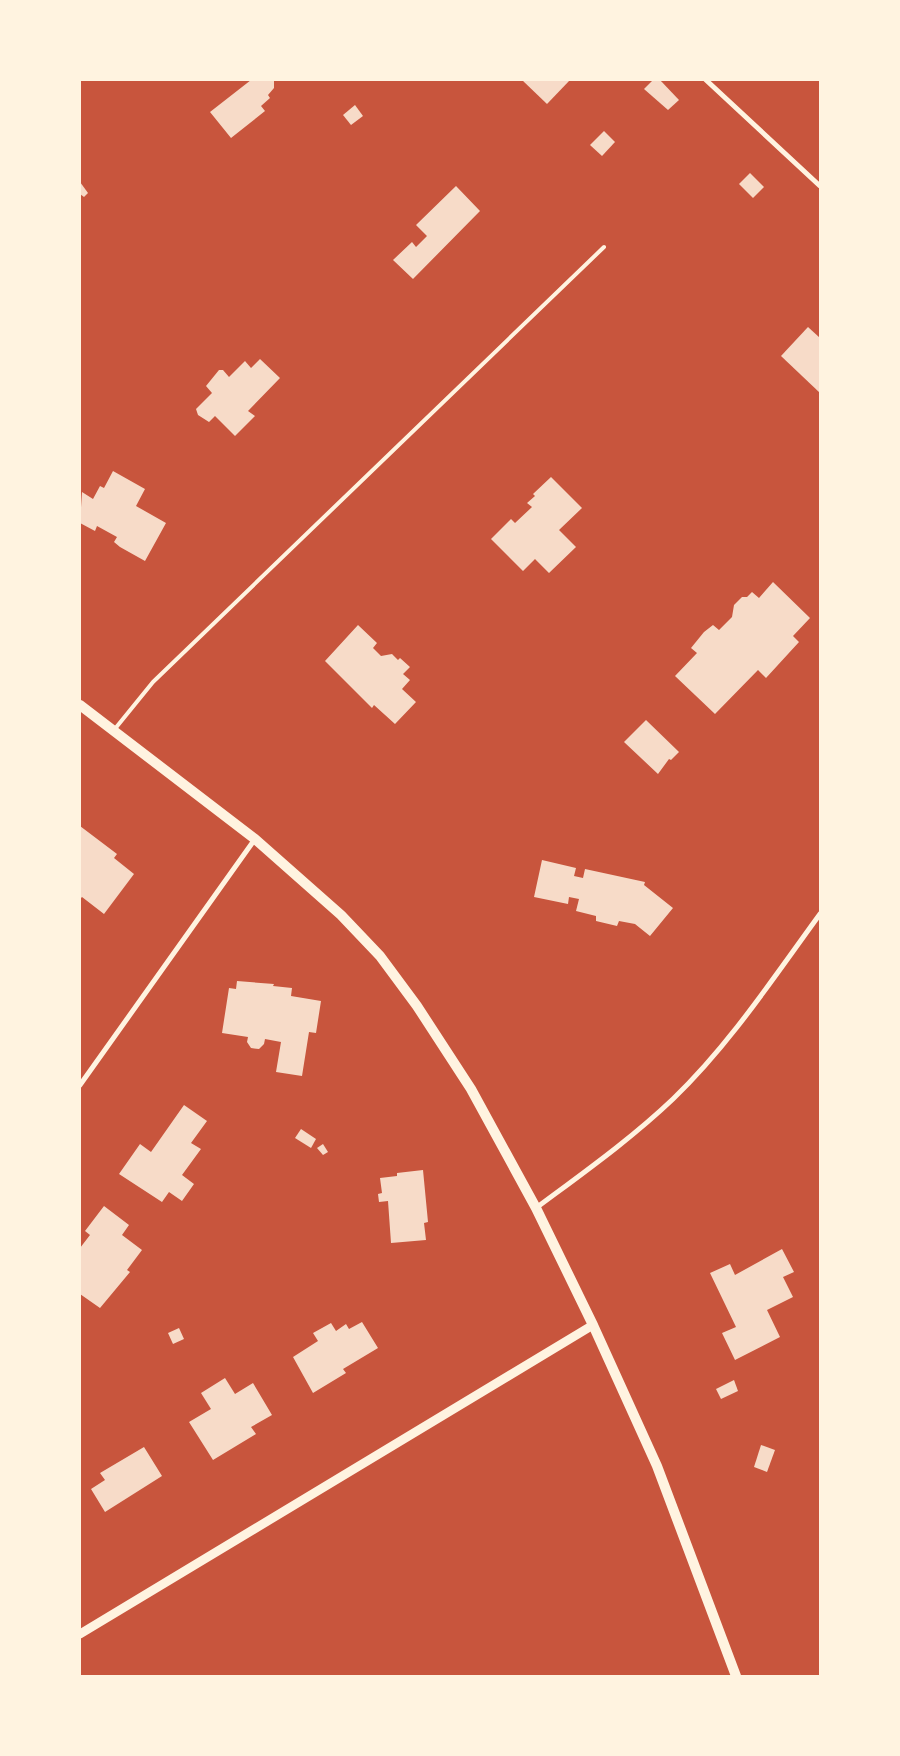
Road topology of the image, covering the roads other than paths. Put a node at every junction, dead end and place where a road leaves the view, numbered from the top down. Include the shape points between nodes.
1 (706, 80) edge
2 (820, 186) edge
3 (604, 247) dead end
4 (80, 704) edge
5 (114, 730) junction
6 (255, 839) junction
7 (820, 914) edge
8 (80, 1084) edge
9 (536, 1208) junction
10 (593, 1325) junction
11 (80, 1634) edge
12 (736, 1676) edge

1 - 2 street
3 - 5 lane via 153,682
4 - 5 main road
5 - 6 main road
6 - 8 street
6 - 9 main road via 341,915 380,956 471,1089
7 - 9 street via 717,1052 674,1098 627,1140
9 - 10 main road
10 - 11 street
10 - 12 main road via 657,1466

